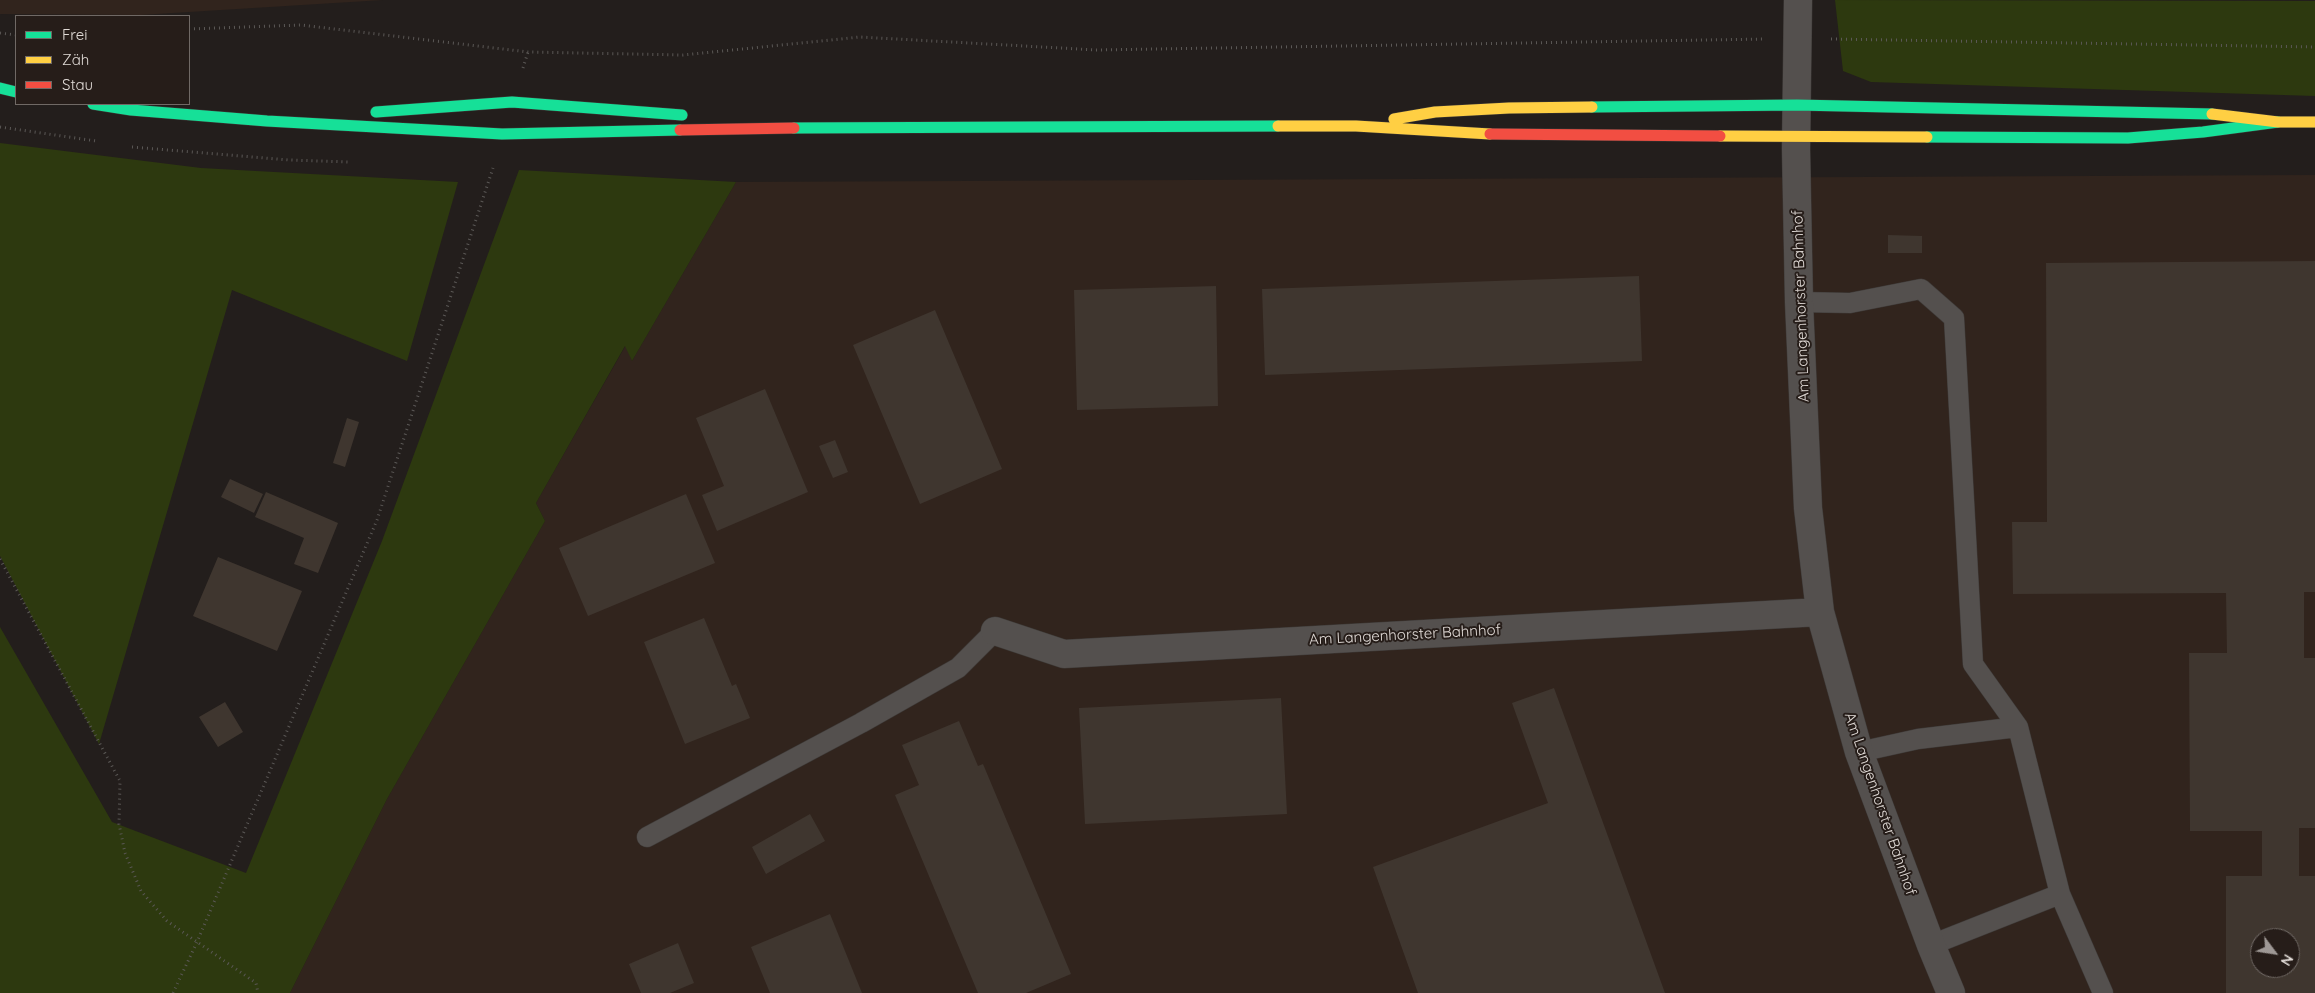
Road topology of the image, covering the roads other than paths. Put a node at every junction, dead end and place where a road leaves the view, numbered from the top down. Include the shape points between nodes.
1 (1798, 0) edge
2 (0, 88) edge
3 (15, 92) edge
4 (99, 105) edge
5 (1797, 106) junction
6 (691, 115) dead end
7 (720, 118) dead end
8 (267, 121) junction
9 (2278, 122) junction
10 (2315, 122) edge
11 (1356, 126) junction
12 (849, 127) junction
13 (1796, 137) junction
14 (1799, 302) junction
15 (1820, 612) junction
16 (995, 631) joint
17 (2018, 727) junction
18 (1859, 752) junction
19 (647, 837) dead end
20 (2060, 894) junction
21 (1931, 945) junction
22 (1951, 993) edge
23 (2103, 993) edge

1 - 5 street, Am Langenhorster Bahnhof
2 - 3 street
4 - 8 street
5 - 9 street via 2204,113
5 - 11 street via 1573,106 1463,110
5 - 13 street, Am Langenhorster Bahnhof
6 - 8 street via 512,102
7 - 12 street
8 - 12 street via 502,134
9 - 10 street
9 - 13 street via 2128,138
11 - 12 street
11 - 13 street via 1442,133
13 - 14 street, Am Langenhorster Bahnhof
14 - 15 street, Am Langenhorster Bahnhof via 1808,508
14 - 17 lane via 1850,303 1921,289 1954,318 1974,664
15 - 16 street, Am Langenhorster Bahnhof via 1064,654
15 - 18 street, Am Langenhorster Bahnhof
16 - 19 lane via 958,668
17 - 18 lane via 1918,739
17 - 20 lane
18 - 21 street, Am Langenhorster Bahnhof
20 - 21 lane
20 - 23 lane
21 - 22 street, Am Langenhorster Bahnhof

